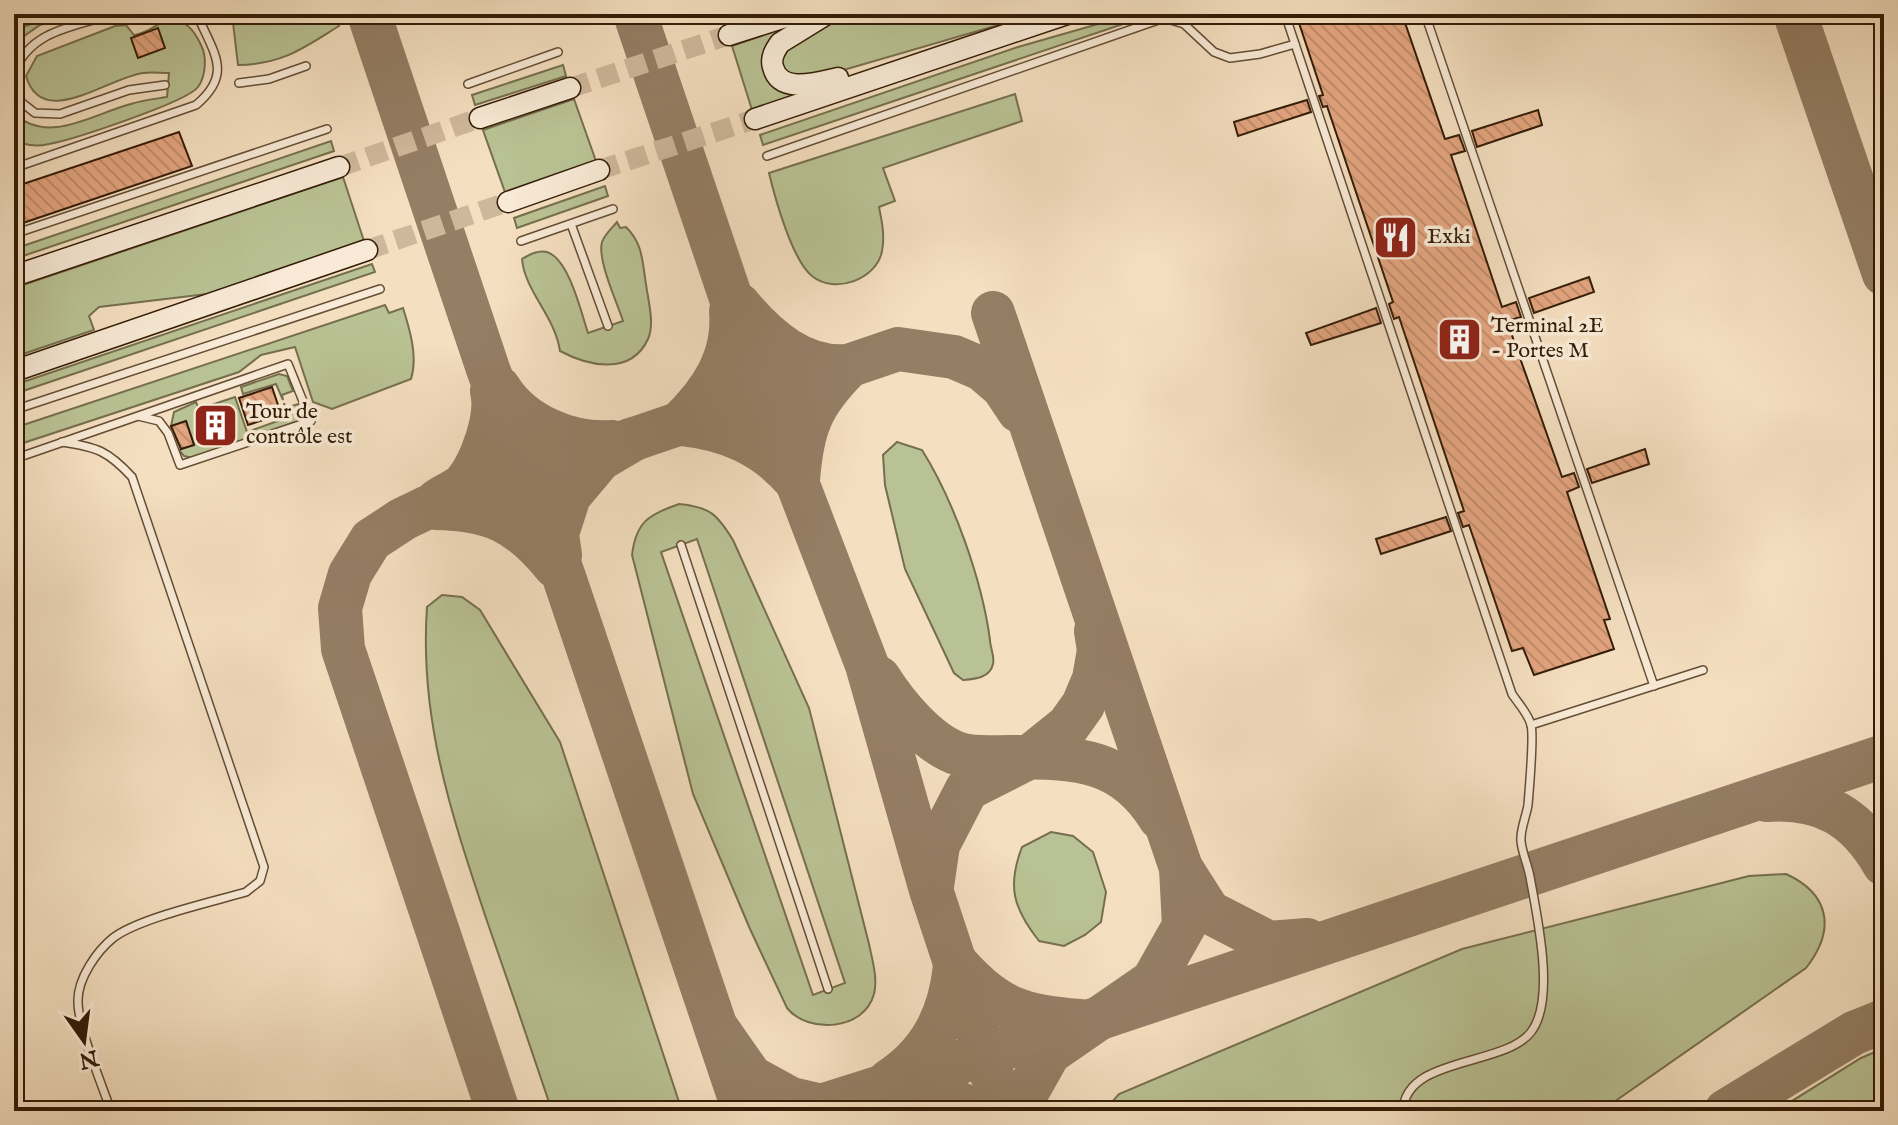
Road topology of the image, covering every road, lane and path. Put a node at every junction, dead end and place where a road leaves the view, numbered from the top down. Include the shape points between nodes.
1 (113, 14) edge
2 (197, 14) edge
3 (464, 14) edge
4 (795, 14) edge
5 (827, 14) edge
6 (1067, 14) edge
7 (1285, 14) edge
8 (1425, 14) edge
9 (446, 20) dead end
10 (729, 35) tunnel mouth
11 (1295, 44) junction
12 (558, 52) dead end
13 (935, 58) junction
14 (306, 66) dead end
15 (14, 75) edge
16 (239, 83) dead end
17 (468, 84) dead end
18 (165, 85) dead end
19 (570, 88) tunnel mouth
20 (480, 118) tunnel mouth
21 (755, 119) tunnel mouth
22 (327, 129) dead end
23 (767, 156) dead end
24 (339, 167) tunnel mouth
25 (14, 168) edge
26 (599, 170) tunnel mouth
27 (508, 202) tunnel mouth
28 (613, 209) dead end
29 (571, 224) junction
30 (14, 234) edge
31 (521, 241) dead end
32 (367, 250) tunnel mouth
33 (14, 276) edge
34 (380, 289) dead end
35 (608, 326) dead end
36 (14, 371) edge
37 (14, 410) edge
38 (138, 416) junction
39 (62, 442) junction
40 (14, 459) edge
41 (681, 545) dead end
42 (1703, 670) dead end
43 (1654, 686) junction
44 (1531, 725) junction
45 (828, 989) dead end
46 (111, 1111) edge
47 (1403, 1111) edge

1 - 15 lane via 38,38 21,55
2 - 25 lane via 219,69 214,91 196,105
3 - 9 lane
4 - 10 main road
5 - 13 main road via 775,49 772,65 784,82 815,83
6 - 13 main road
7 - 11 lane
8 - 43 lane
11 - 23 lane via 1230,58 1214,52 1184,24 1164,18
11 - 44 lane via 1512,694
12 - 17 lane
13 - 21 main road
14 - 16 lane
15 - 18 lane via 21,102 35,113 60,114 129,90
19 - 20 main road
22 - 30 lane
24 - 33 main road
26 - 27 main road
28 - 29 lane
29 - 31 lane
29 - 35 lane
32 - 36 main road
34 - 37 lane
38 - 38 lane via 159,421 180,465 311,421 288,364
38 - 39 lane
39 - 40 lane
39 - 46 lane via 112,456 132,477 264,867 260,881 246,892 136,925 113,938 86,970 77,999
41 - 45 lane
42 - 43 lane
43 - 44 lane
44 - 47 lane via 1521,840 1545,987 1542,1014 1530,1034 1514,1046 1418,1082 1406,1096

